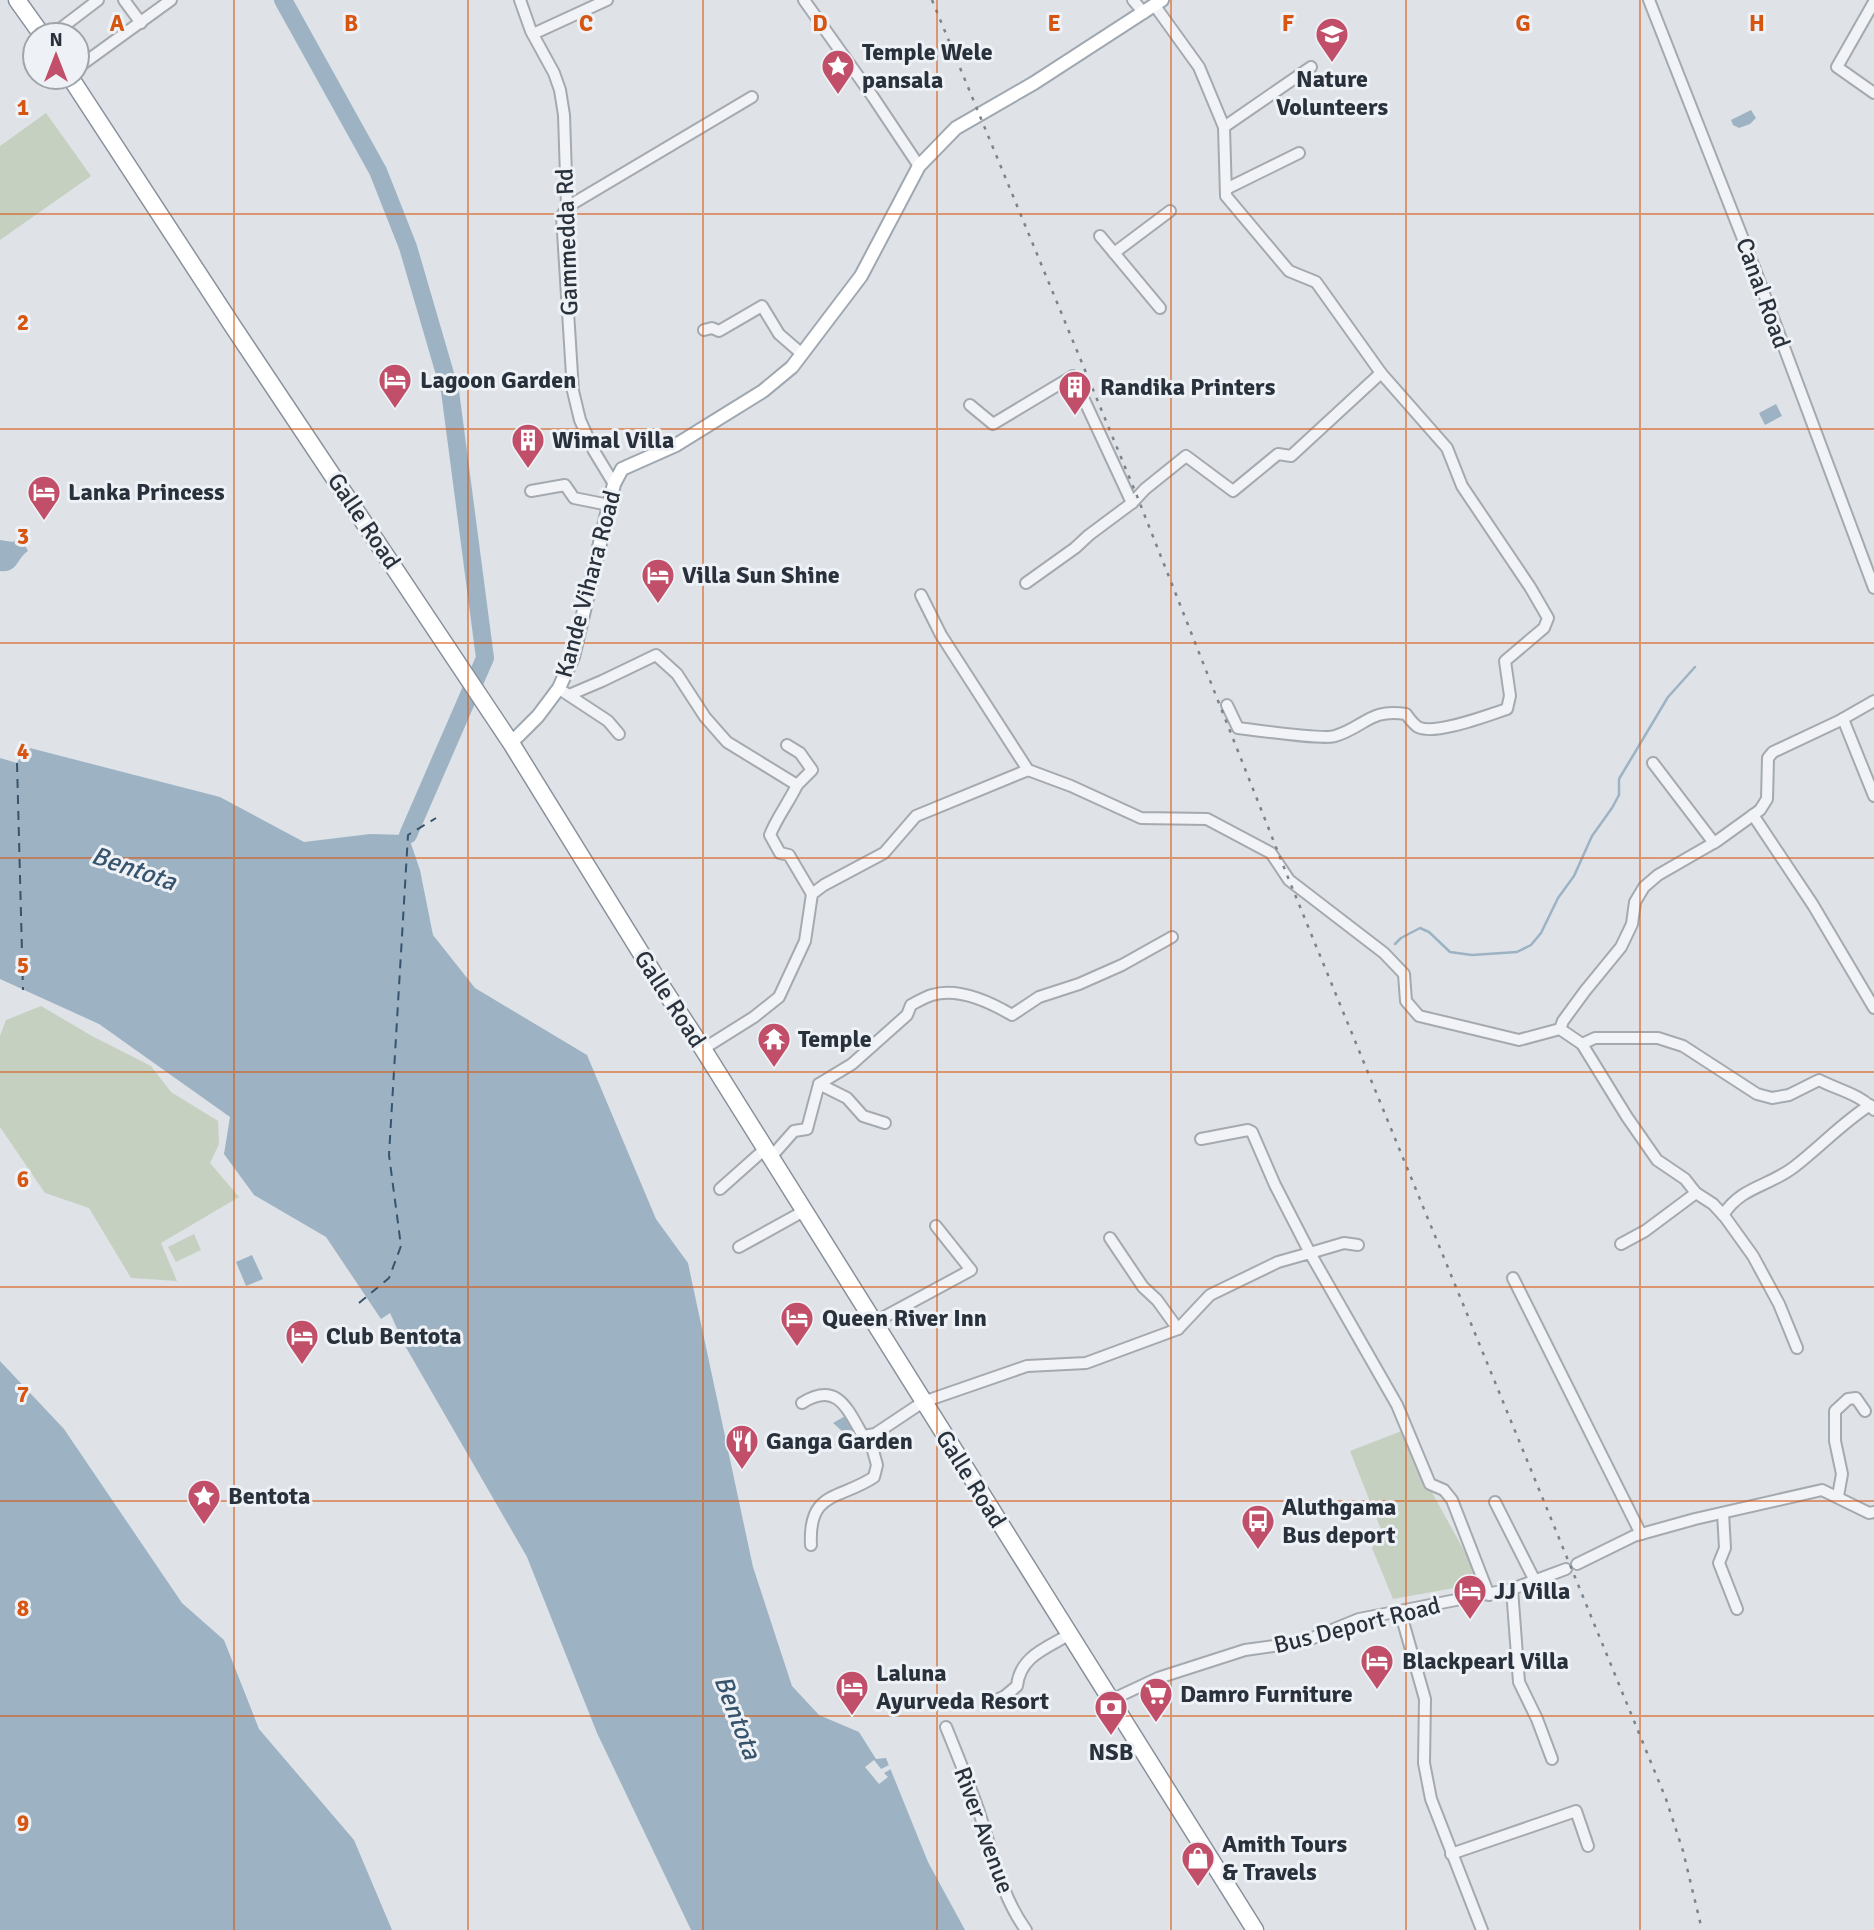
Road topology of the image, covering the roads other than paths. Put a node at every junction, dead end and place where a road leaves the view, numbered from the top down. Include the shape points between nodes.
1 (17, 0) edge
2 (98, 0) edge
3 (124, 0) edge
4 (171, 0) edge
5 (520, 0) edge
6 (607, 0) edge
7 (804, 0) edge
8 (1133, 0) edge
9 (1649, 0) edge
10 (1874, 2) edge
11 (1154, 6) edge
12 (32, 21) edge
13 (70, 21) edge
14 (141, 23) junction
15 (533, 34) junction
16 (91, 58) edge
17 (1311, 67) dead end
18 (79, 91) edge
19 (1874, 93) edge
20 (752, 97) dead end
21 (1224, 127) junction
22 (1299, 153) dead end
23 (919, 166) junction
24 (1226, 189) junction
25 (566, 206) junction
26 (1170, 211) dead end
27 (1100, 236) dead end
28 (1114, 253) junction
29 (1160, 308) dead end
30 (704, 330) dead end
31 (802, 354) junction
32 (1381, 373) junction
33 (970, 405) dead end
34 (614, 484) junction
35 (531, 491) dead end
36 (1132, 503) junction
37 (609, 505) junction
38 (1026, 583) dead end
39 (1874, 588) edge
40 (921, 595) dead end
41 (564, 692) junction
42 (1874, 702) edge
43 (1227, 705) dead end
44 (1843, 719) junction
45 (619, 734) dead end
46 (508, 737) junction
47 (787, 745) dead end
48 (1653, 763) dead end
49 (1028, 770) junction
50 (797, 785) junction
51 (1874, 796) edge
52 (1753, 815) junction
53 (1714, 843) junction
54 (812, 894) junction
55 (1172, 937) dead end
56 (1874, 1008) edge
57 (1560, 1029) junction
58 (1582, 1044) junction
59 (703, 1049) junction
60 (820, 1084) junction
61 (1872, 1108) edge
62 (886, 1123) dead end
63 (1202, 1139) dead end
64 (768, 1153) junction
65 (720, 1189) dead end
66 (1696, 1193) junction
67 (804, 1211) junction
68 (1723, 1215) junction
69 (936, 1226) dead end
70 (1110, 1238) dead end
71 (1621, 1244) dead end
72 (1358, 1245) dead end
73 (739, 1247) dead end
74 (1310, 1253) junction
75 (1513, 1278) dead end
76 (873, 1322) junction
77 (1178, 1329) junction
78 (1797, 1348) dead end
79 (923, 1402) junction
80 (802, 1403) dead end
81 (1865, 1411) dead end
82 (869, 1436) junction
83 (1838, 1496) junction
84 (1494, 1502) dead end
85 (1874, 1512) edge
86 (1723, 1513) junction
87 (1641, 1534) junction
88 (811, 1545) dead end
89 (1577, 1564) dead end
90 (1566, 1569) dead end
91 (1534, 1579) junction
92 (1512, 1590) junction
93 (1489, 1595) junction
94 (1737, 1609) dead end
95 (1400, 1611) junction
96 (1070, 1634) junction
97 (1111, 1700) junction
98 (994, 1701) dead end
99 (946, 1727) dead end
100 (1552, 1759) dead end
101 (1588, 1846) dead end
102 (1451, 1854) junction
103 (1026, 1930) edge
104 (1255, 1930) edge
105 (1482, 1930) edge

1 - 12 highway
2 - 13 street
3 - 14 street
4 - 14 street
5 - 15 street, Gammedda Rd
6 - 15 street
7 - 23 street
8 - 11 street
9 - 39 street, Canal Road
10 - 19 street via 1837,67
11 - 21 street via 1199,67
11 - 23 main road, Kande Vihara Road via 956,128
14 - 16 street
15 - 25 street, Gammedda Rd via 560,90
17 - 21 street
18 - 46 highway, Galle Road
20 - 25 street
21 - 24 street
22 - 24 street
23 - 31 main road, Kande Vihara Road via 860,276
24 - 32 street via 1226,196 1289,271 1316,282
25 - 34 street, Gammedda Rd via 562,216 573,390 580,421
26 - 28 street
27 - 28 street
28 - 29 street
30 - 31 street via 719,331 762,306 779,334
31 - 34 main road, Kande Vihara Road via 763,391 676,445 622,469
32 - 36 street via 1291,456 1278,454 1233,491 1186,456
32 - 43 street via 1447,448 1462,486 1548,618 1544,628 1505,661 1510,695 1507,709 1427,730 1406,714 1392,712 1374,715 1333,737 1238,728
33 - 36 street via 993,424 1073,376
34 - 37 main road, Kande Vihara Road
35 - 37 street via 565,485 574,498
36 - 38 street
37 - 41 main road, Kande Vihara Road
40 - 49 street via 941,635
41 - 45 street via 608,721
41 - 46 main road, Kande Vihara Road
41 - 50 street via 656,655 677,674 727,742
42 - 44 street
44 - 51 street
44 - 52 street via 1773,752 1768,758 1767,799
46 - 59 highway, Galle Road
47 - 50 street via 800,752 813,770
48 - 53 street
49 - 54 street via 916,816 884,853
49 - 57 street via 1141,818 1207,819 1271,853 1289,880 1384,953 1404,974 1406,1001 1419,1016 1519,1040
50 - 54 street via 770,835
52 - 53 street
52 - 56 street
53 - 57 street via 1644,887 1621,947
54 - 59 street via 805,941 779,997
55 - 60 street via 1122,965 1039,997 1012,1015 974,998 932,995 911,1005 907,1015 852,1065
57 - 58 street
58 - 61 street via 1595,1038 1658,1038 1683,1046 1757,1094 1772,1098 1789,1095 1819,1080 1859,1097
58 - 66 street via 1657,1160 1685,1179
59 - 64 highway, Galle Road
60 - 62 street via 847,1098 863,1116
60 - 64 street via 807,1129 794,1131
61 - 68 street via 1849,1120 1792,1169 1745,1192
63 - 74 street via 1252,1132
64 - 65 street
64 - 67 highway, Galle Road
66 - 68 street
66 - 71 street
67 - 73 street
67 - 76 highway, Galle Road
68 - 78 street via 1753,1256
69 - 76 street via 971,1270
70 - 77 street
72 - 74 street via 1344,1242
74 - 77 street via 1278,1262 1210,1295
74 - 93 street via 1397,1405 1430,1484 1452,1500
75 - 87 street
76 - 79 highway, Galle Road
77 - 79 street via 1086,1363 1027,1366
79 - 82 street
79 - 96 highway, Galle Road
80 - 82 street via 830,1394 843,1404 863,1436
81 - 83 street via 1856,1398 1835,1411 1842,1474
82 - 88 street via 877,1465 874,1477 823,1502 810,1527
83 - 85 street
83 - 86 street via 1822,1490
84 - 91 street
86 - 87 street
86 - 94 street via 1726,1548 1719,1563
87 - 89 street
90 - 91 street, Bus Deport Road
91 - 92 street, Bus Deport Road
92 - 93 street, Bus Deport Road
92 - 100 street via 1519,1682
93 - 95 street, Bus Deport Road
95 - 97 street, Bus Deport Road via 1360,1619 1303,1642 1245,1650 1157,1678
95 - 102 street via 1425,1699 1424,1763 1431,1799
96 - 97 highway, Galle Road
96 - 98 street via 1026,1660 1017,1686
97 - 104 highway, Galle Road
99 - 103 street, River Avenue via 999,1878
101 - 102 street via 1576,1811
102 - 105 street

